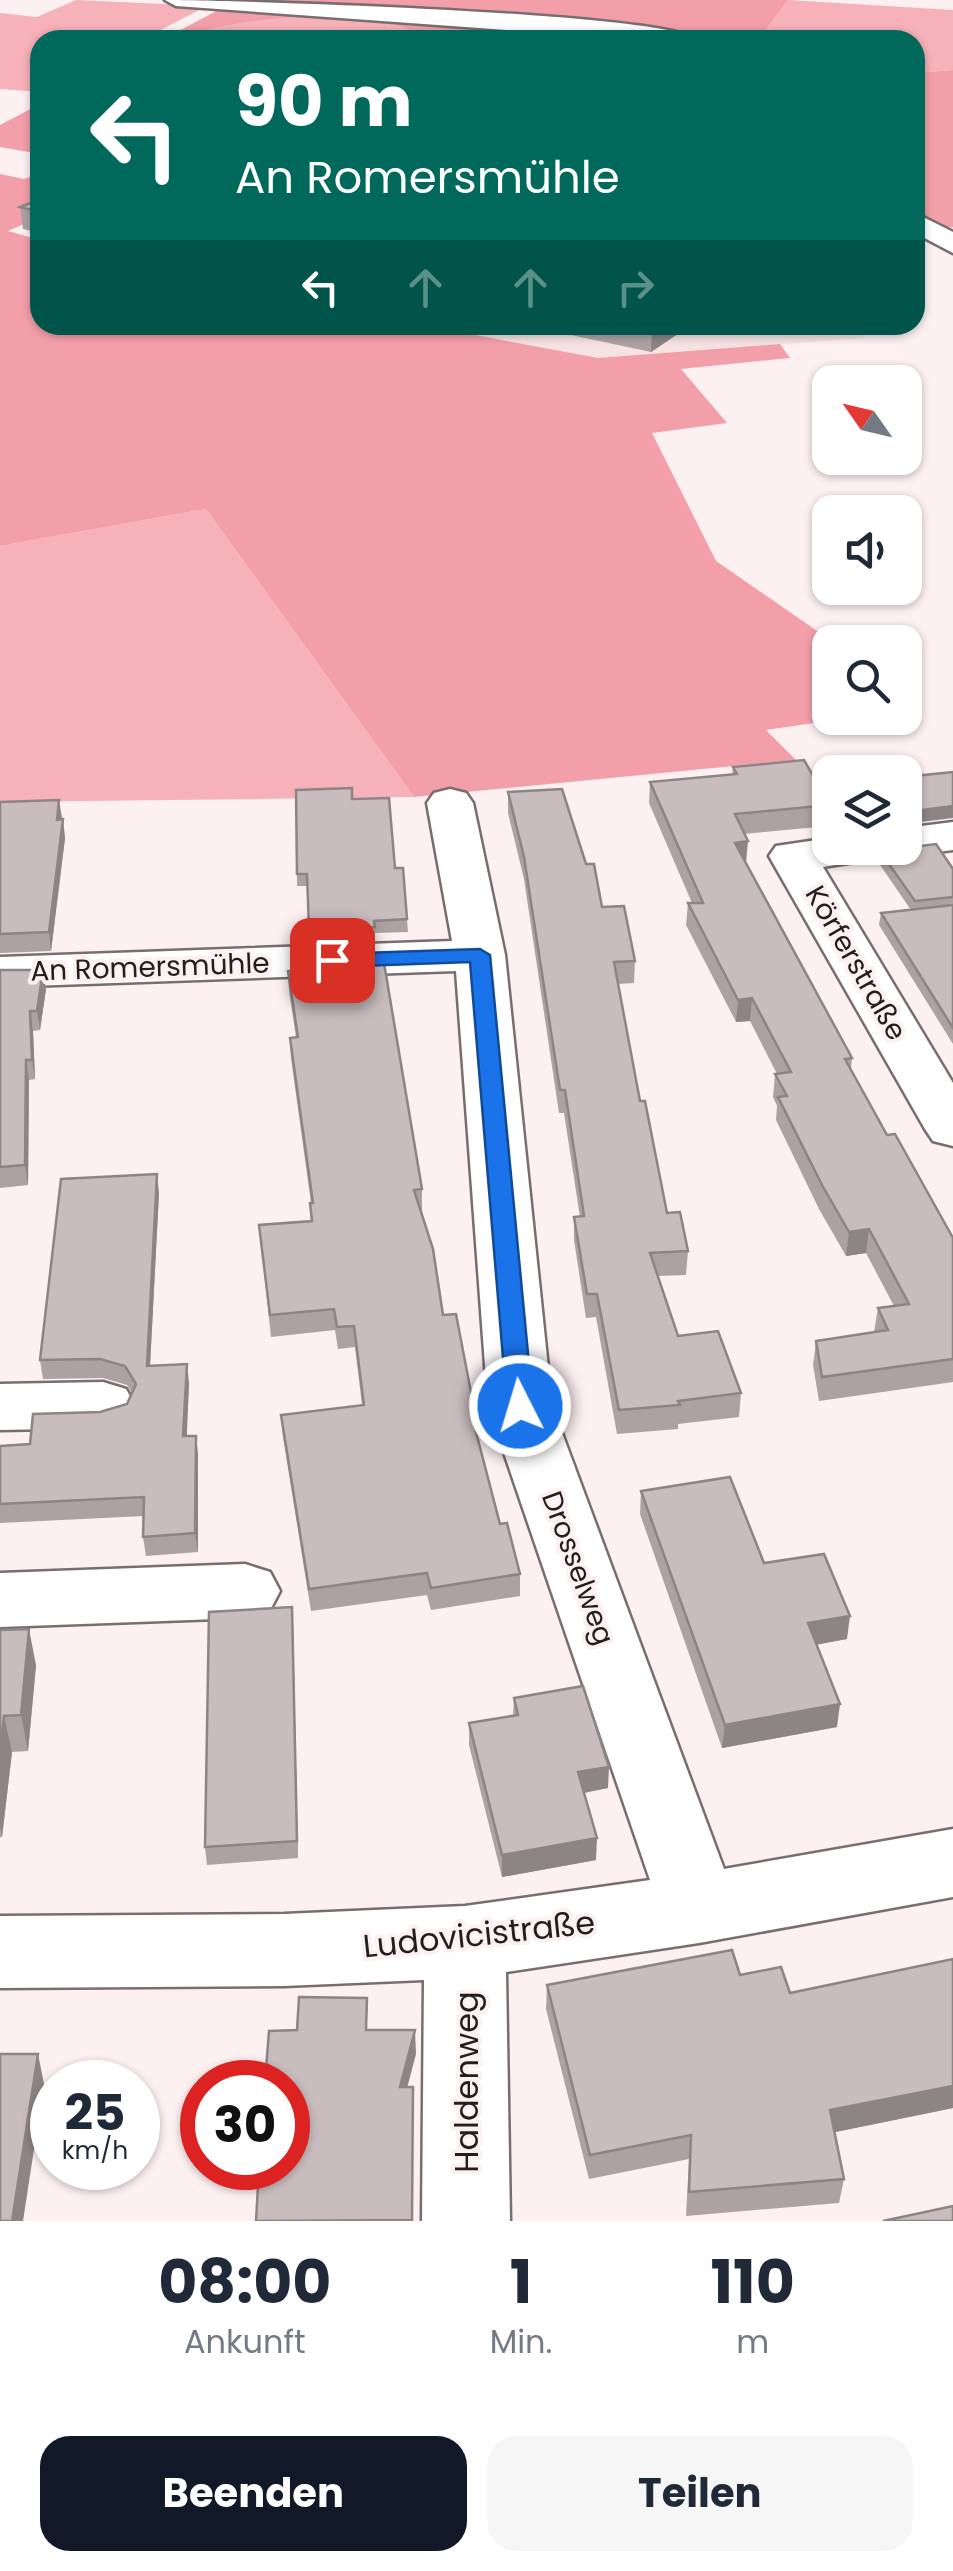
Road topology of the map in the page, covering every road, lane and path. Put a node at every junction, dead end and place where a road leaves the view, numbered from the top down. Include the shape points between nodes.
1 (176, 0) edge
2 (626, 30) edge
3 (925, 227) edge
4 (953, 244) edge
5 (450, 803) dead end
6 (953, 836) edge
7 (922, 840) edge
8 (812, 854) edge
9 (480, 955) junction
10 (0, 972) edge
11 (953, 1130) edge
12 (103, 1405) dead end
13 (0, 1407) edge
14 (245, 1591) dead end
15 (0, 1600) edge
16 (953, 1863) edge
17 (699, 1908) junction
18 (466, 1942) junction
19 (0, 1952) edge
20 (466, 2221) edge

1 - 2 street
3 - 4 street
5 - 9 street, Drosselweg
6 - 7 street
8 - 11 street, Körferstraße via 793,856
9 - 10 street, An Romersmühle
9 - 17 street, Drosselweg via 520,1406
12 - 13 street
14 - 15 street
16 - 17 street, Ludovicistraße
17 - 18 street, Ludovicistraße
18 - 19 street, Ludovicistraße
18 - 20 street, Haldenweg

